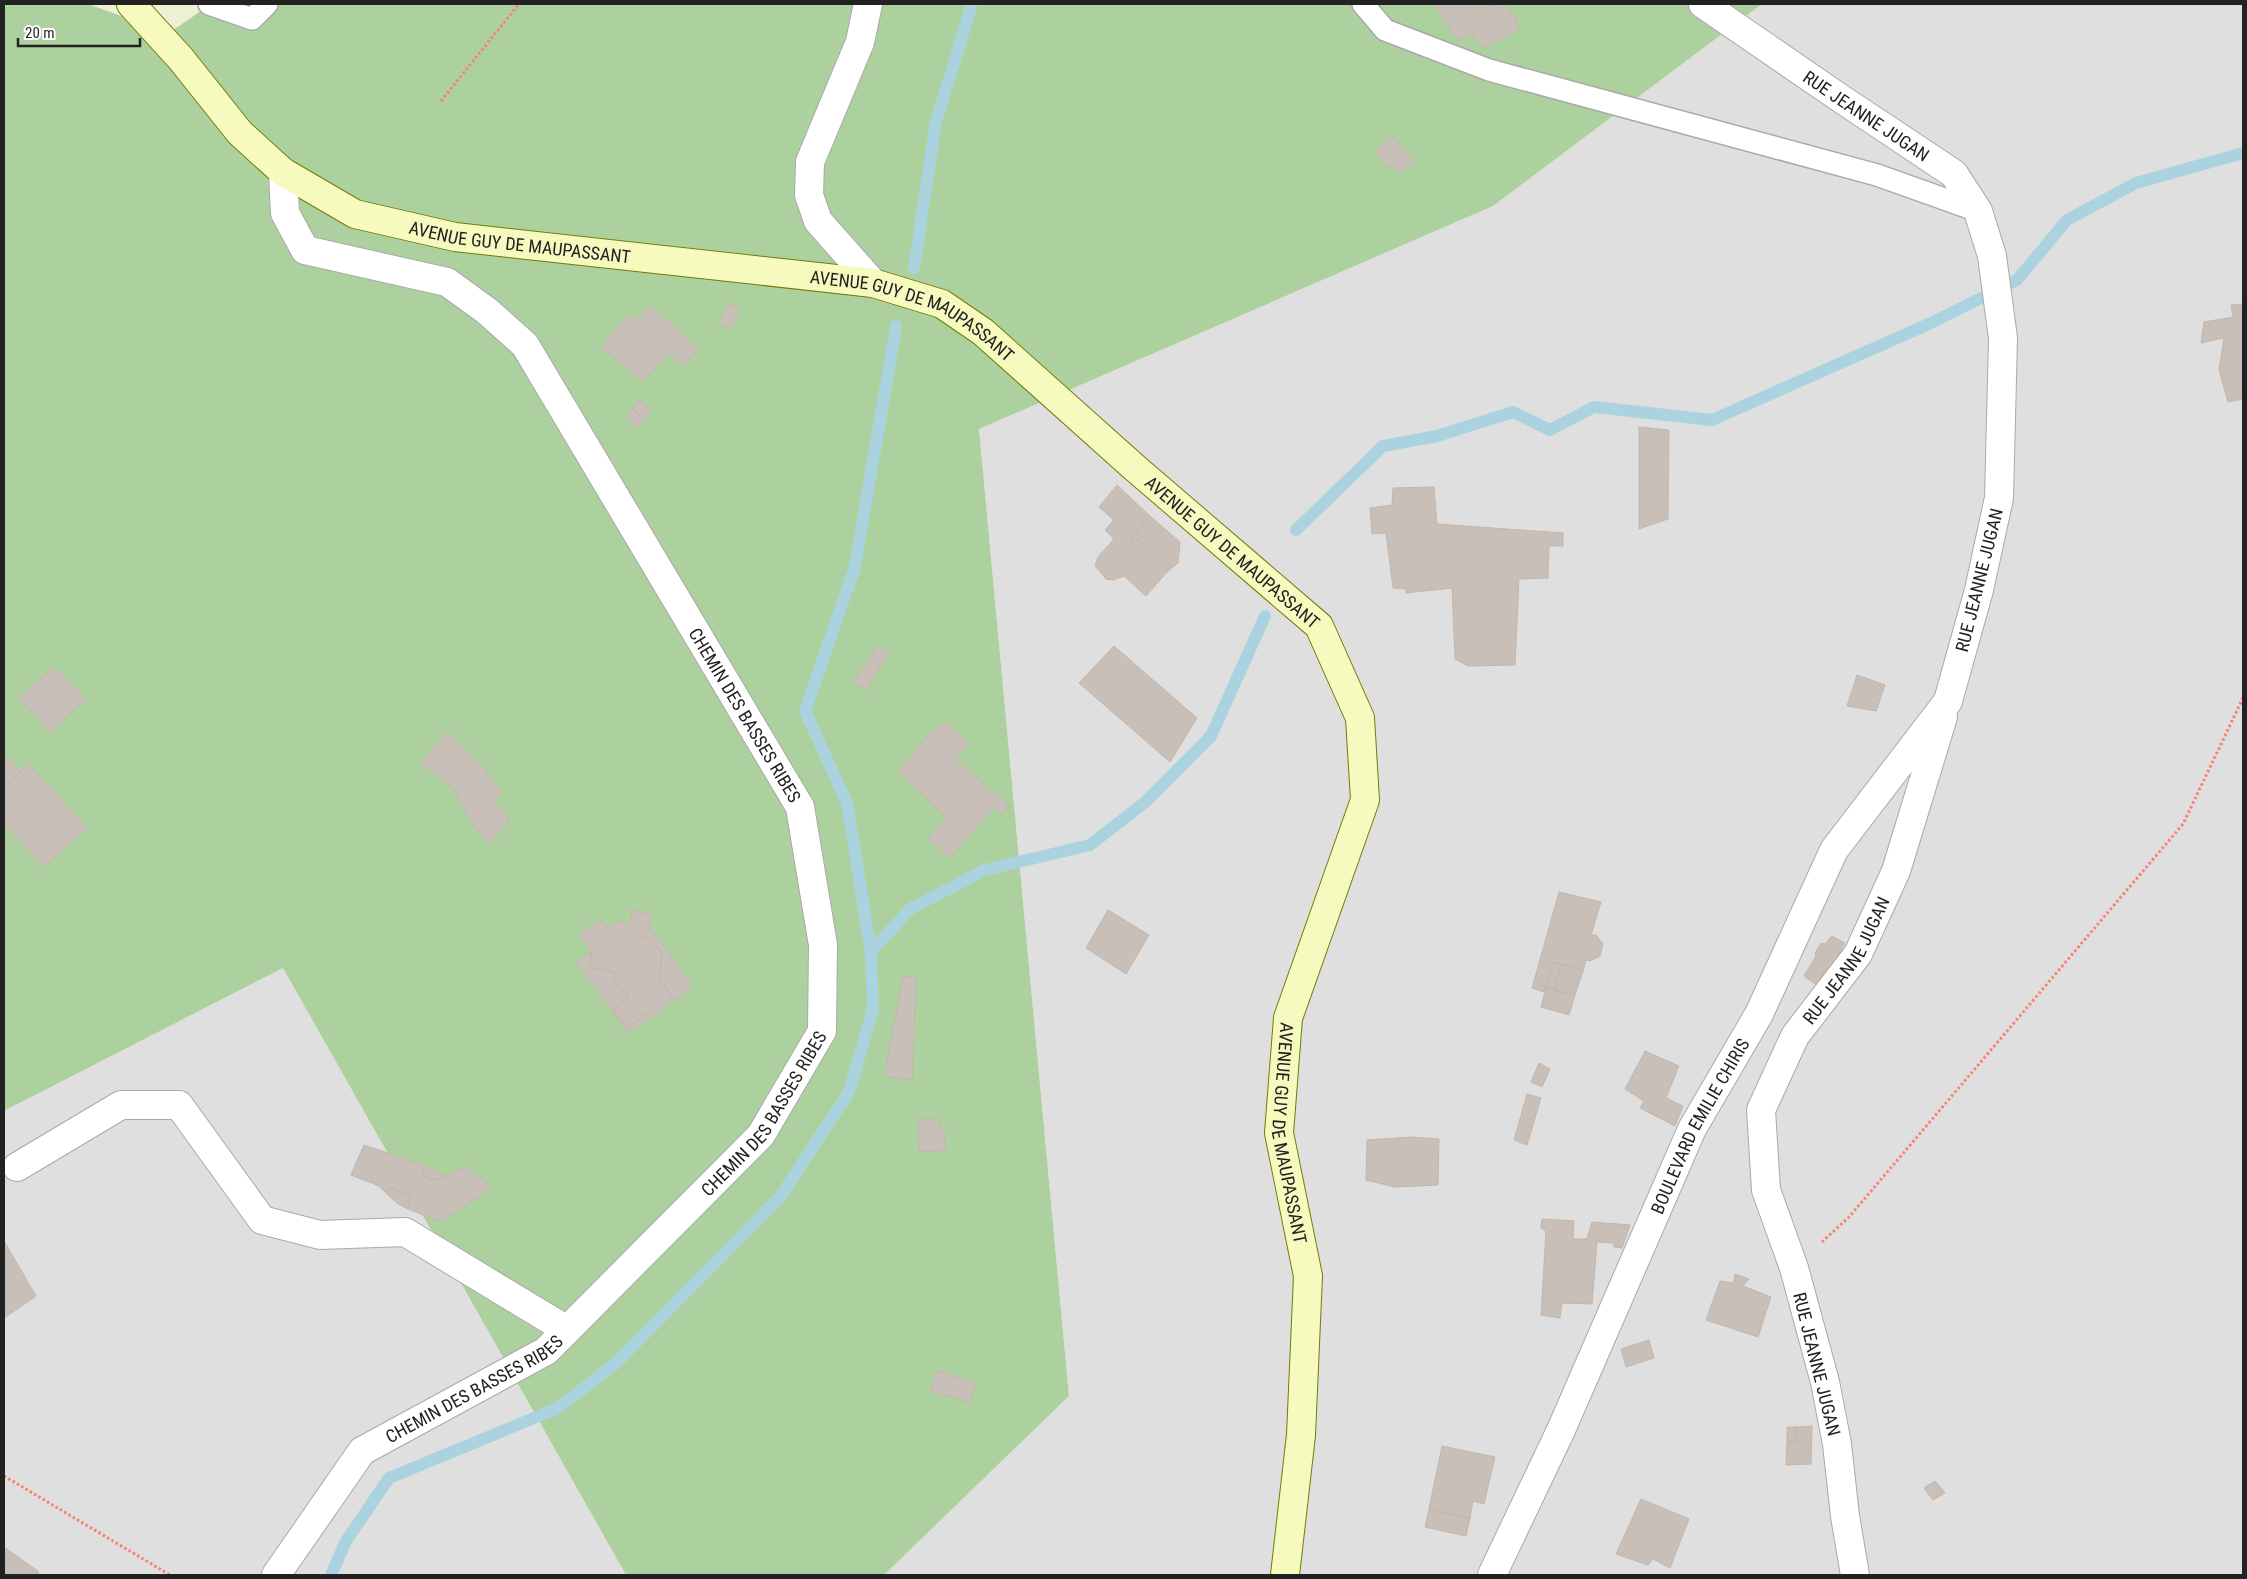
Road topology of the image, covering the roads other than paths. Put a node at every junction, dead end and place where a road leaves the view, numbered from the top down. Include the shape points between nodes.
1 (131, 4) edge
2 (209, 4) edge
3 (266, 4) edge
4 (868, 4) edge
5 (1363, 4) edge
6 (1703, 4) edge
7 (283, 172) junction
8 (1978, 211) junction
9 (873, 283) junction
10 (1948, 702) junction
11 (17, 1167) dead end
12 (567, 1330) junction
13 (276, 1575) edge
14 (1286, 1575) edge
15 (1492, 1575) edge
16 (1855, 1575) edge

1 - 7 main road, AVENUE GUY DE MAUPASSANT via 181,59 240,133
2 - 3 lane via 252,19
4 - 9 street via 860,42 810,162 809,195 818,221
5 - 8 lane via 1385,30 1489,70 1878,174
6 - 8 street, RUE JEANNE JUGAN via 1954,174
7 - 9 main road, AVENUE GUY DE MAUPASSANT via 355,214 455,237
7 - 12 street, CHEMIN DES BASSES RIBES via 285,213 305,250 447,282 488,311 525,345 800,808 823,945 822,1031 761,1135
8 - 10 street, RUE JEANNE JUGAN via 1992,256 2003,338 1999,498 1979,590
9 - 14 main road, AVENUE GUY DE MAUPASSANT via 942,304 983,332 1319,626 1360,718 1365,800 1288,1018 1279,1133 1308,1276 1301,1435
10 - 15 street, BOULEVARD EMILIE CHIRIS via 1834,850 1759,1014 1692,1129 1561,1430
10 - 16 street, RUE JEANNE JUGAN via 1892,879 1858,954 1796,1036 1761,1110 1766,1190 1794,1268 1825,1382
11 - 12 street via 122,1105 179,1105 262,1220 320,1235 405,1232
12 - 13 street, CHEMIN DES BASSES RIBES via 546,1351 362,1451

